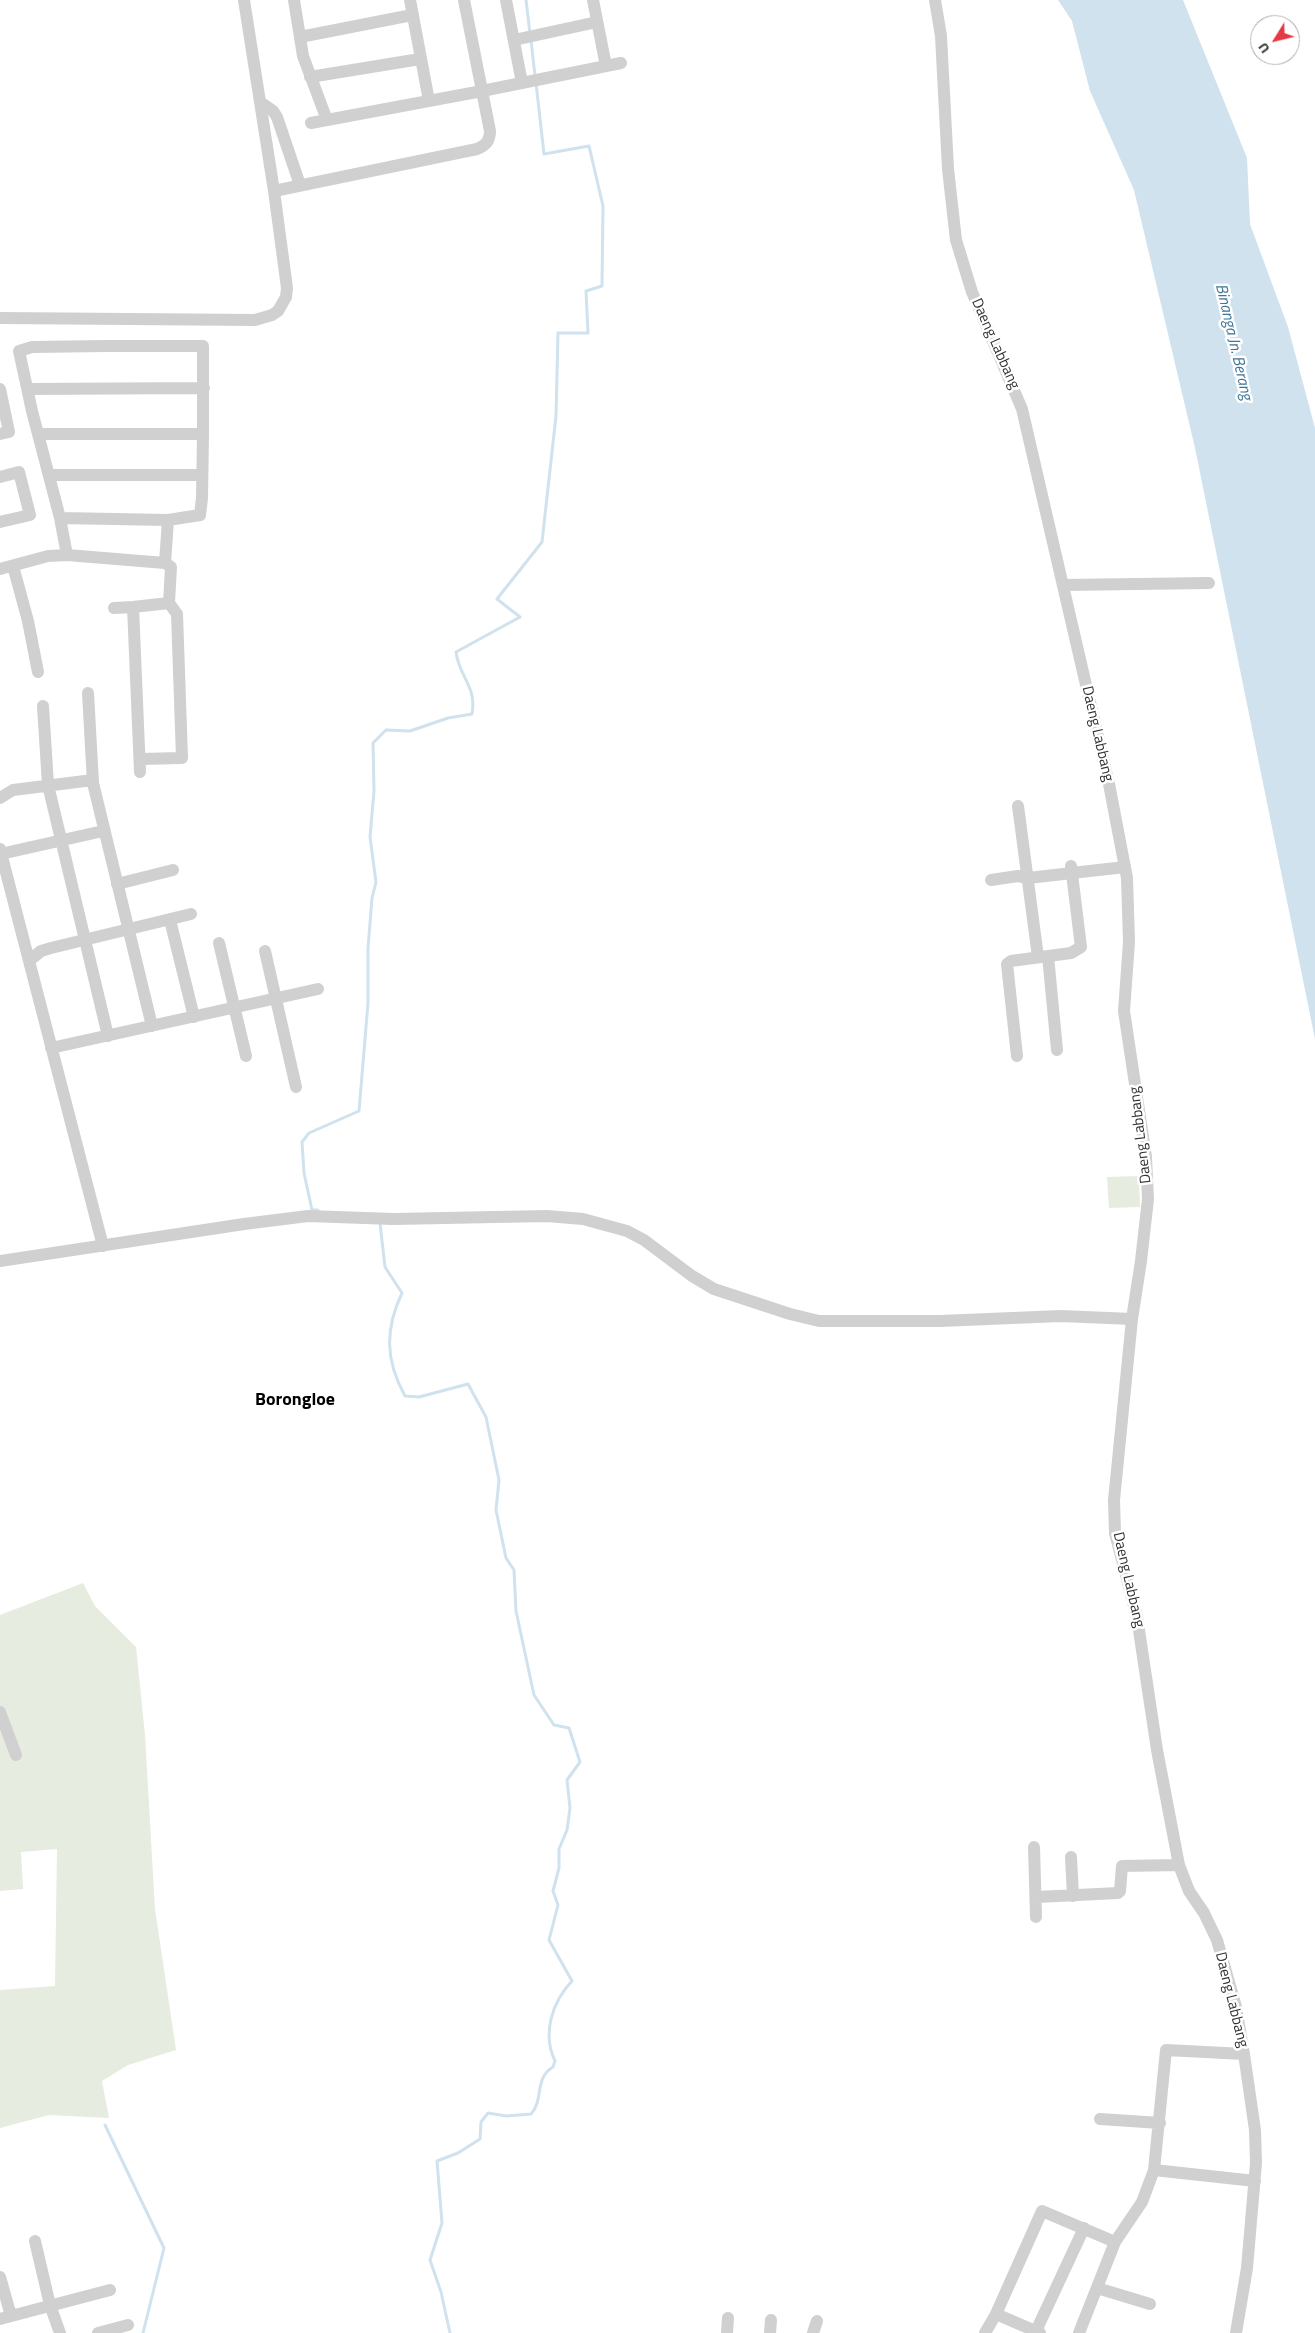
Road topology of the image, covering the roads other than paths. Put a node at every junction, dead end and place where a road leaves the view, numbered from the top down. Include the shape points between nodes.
1 (244, 0) edge
2 (294, 0) edge
3 (410, 0) edge
4 (464, 0) edge
5 (506, 0) edge
6 (593, 0) edge
7 (935, 0) edge
8 (412, 15) junction
9 (597, 22) junction
10 (300, 37) junction
11 (514, 40) junction
12 (420, 58) junction
13 (621, 63) dead end
14 (606, 66) junction
15 (310, 77) junction
16 (522, 83) junction
17 (482, 91) junction
18 (429, 101) junction
19 (260, 102) junction
20 (327, 120) junction
21 (311, 124) dead end
22 (300, 186) junction
23 (274, 191) junction
24 (0, 318) edge
25 (0, 388) edge
26 (204, 388) junction
27 (28, 389) junction
28 (0, 434) edge
29 (39, 434) junction
30 (204, 434) junction
31 (50, 475) junction
32 (202, 475) junction
33 (0, 477) edge
34 (60, 518) junction
35 (168, 520) junction
36 (0, 522) edge
37 (66, 555) junction
38 (165, 563) junction
39 (6, 568) edge
40 (1209, 584) dead end
41 (1064, 585) junction
42 (170, 604) junction
43 (134, 607) junction
44 (114, 608) dead end
45 (38, 672) dead end
46 (88, 693) dead end
47 (43, 706) dead end
48 (93, 780) junction
49 (48, 784) junction
50 (0, 798) edge
51 (1018, 806) dead end
52 (104, 830) junction
53 (61, 840) junction
54 (1, 851) edge
55 (1124, 862) junction
56 (1071, 869) junction
57 (173, 870) dead end
58 (1024, 875) junction
59 (991, 880) dead end
60 (116, 884) junction
61 (191, 914) dead end
62 (170, 920) junction
63 (128, 930) junction
64 (85, 939) junction
65 (219, 943) dead end
66 (265, 951) dead end
67 (1043, 957) junction
68 (30, 960) junction
69 (318, 989) dead end
70 (276, 998) junction
71 (235, 1007) junction
72 (194, 1017) junction
73 (152, 1026) junction
74 (108, 1036) junction
75 (51, 1048) junction
76 (1058, 1050) dead end
77 (246, 1056) dead end
78 (1017, 1056) dead end
79 (296, 1087) dead end
80 (103, 1246) junction
81 (0, 1261) edge
82 (1132, 1319) junction
83 (0, 1712) edge
84 (16, 1755) dead end
85 (1034, 1847) dead end
86 (1071, 1857) dead end
87 (1179, 1865) junction
88 (1073, 1896) junction
89 (1037, 1897) junction
90 (1036, 1917) dead end
91 (1244, 2054) junction
92 (1100, 2118) dead end
93 (1160, 2123) junction
94 (1154, 2170) junction
95 (1255, 2181) junction
96 (1084, 2228) junction
97 (35, 2241) dead end
98 (1116, 2242) junction
99 (0, 2277) edge
100 (1097, 2288) junction
101 (110, 2290) dead end
102 (1150, 2304) dead end
103 (50, 2305) junction
104 (996, 2314) junction
105 (6, 2318) edge
106 (728, 2318) dead end
107 (771, 2320) dead end
108 (817, 2321) dead end
109 (128, 2325) dead end
110 (1038, 2332) edge
111 (60, 2333) edge
112 (98, 2333) edge
113 (727, 2333) edge
114 (770, 2333) edge
115 (813, 2333) edge
116 (985, 2333) edge
117 (1079, 2333) edge
118 (1236, 2333) edge

1 - 19 street
2 - 10 street
3 - 8 street
4 - 17 street
5 - 11 street
6 - 9 street
7 - 41 street, Daeng Labbang via 942,47 949,191 958,248 972,292 1020,402
8 - 10 street
8 - 12 street
9 - 11 street
9 - 14 street
10 - 15 street
11 - 16 street
12 - 15 street
12 - 18 street
13 - 14 street
14 - 16 street
15 - 20 street
16 - 17 street
17 - 18 street
17 - 22 street via 490,131 490,139 485,146
18 - 20 street
19 - 22 street via 277,117
19 - 23 street
20 - 21 street
22 - 23 street
23 - 24 street via 287,288 283,304 272,315 255,320
25 - 28 street via 9,432
26 - 27 street
26 - 27 street via 203,346 105,346 19,351
26 - 30 street
27 - 29 street
29 - 30 street
29 - 31 street
30 - 32 street
31 - 32 street
31 - 34 street
32 - 35 street via 200,515
33 - 36 street via 19,472 30,515
34 - 35 street
34 - 37 street
35 - 38 street
37 - 38 street
37 - 39 street via 48,556
38 - 42 street via 170,567
39 - 45 street via 28,621
40 - 41 street
41 - 55 street, Daeng Labbang
42 - 43 street
42 - 43 street via 177,614 182,758 140,766
43 - 44 street
46 - 48 street
47 - 49 street
48 - 49 street
48 - 52 street
49 - 50 street via 13,790
49 - 53 street
51 - 58 street
52 - 53 street
52 - 60 street
53 - 54 street
53 - 64 street
54 - 68 street
55 - 56 street
55 - 82 street, Daeng Labbang via 1129,942 1125,1020 1148,1176
56 - 58 street
56 - 67 street via 1081,948 1071,953
57 - 60 street
58 - 59 street
58 - 67 street
60 - 63 street
61 - 62 street
62 - 63 street
62 - 72 street
63 - 64 street
63 - 73 street
64 - 68 street via 41,951
64 - 74 street
65 - 71 street
66 - 70 street
67 - 76 street
67 - 78 street via 1007,964
68 - 75 street
69 - 70 street
70 - 71 street
70 - 79 street
71 - 72 street
71 - 77 street
72 - 73 street
73 - 74 street
74 - 75 street
75 - 80 street
80 - 81 street
80 - 82 street via 308,1216 574,1218 627,1231 714,1289 819,1321 1061,1316
82 - 87 street, Daeng Labbang via 1114,1500 1115,1533 1137,1618
83 - 84 street
85 - 89 street
86 - 88 street
87 - 88 street via 1122,1866 1119,1893
87 - 91 street, Daeng Labbang via 1217,1940 1236,2007
88 - 89 street
89 - 90 street
91 - 93 street via 1166,2050
91 - 95 street, Daeng Labbang via 1255,2130
92 - 93 street
93 - 94 street
94 - 95 street
94 - 98 street via 1142,2202
95 - 118 street, Daeng Labbang via 1248,2268
96 - 98 street
96 - 104 street via 1042,2211
96 - 110 street
97 - 103 street
98 - 100 street
99 - 105 street
100 - 102 street
100 - 117 street
101 - 103 street
103 - 105 street
103 - 111 street
104 - 110 street
104 - 116 street
106 - 113 street
107 - 114 street
108 - 115 street
109 - 112 street

